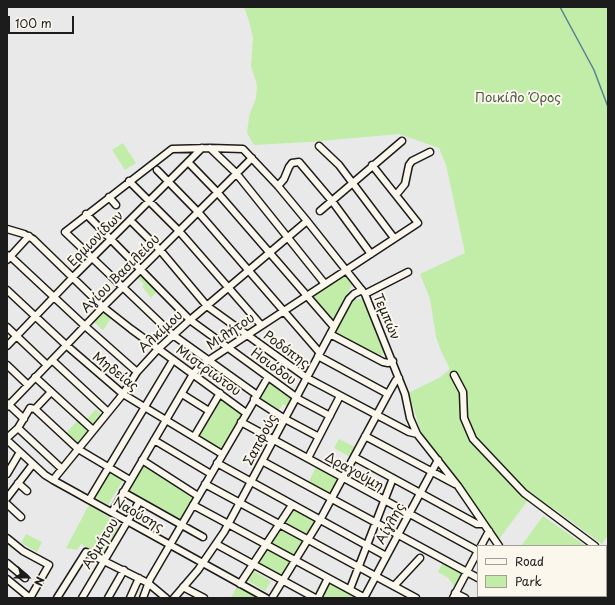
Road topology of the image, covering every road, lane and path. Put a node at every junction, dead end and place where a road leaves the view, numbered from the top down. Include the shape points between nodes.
1 (402, 141) dead end
2 (320, 146) dead end
3 (202, 148) junction
4 (210, 148) junction
5 (430, 152) dead end
6 (252, 158) junction
7 (188, 162) junction
8 (372, 166) junction
9 (157, 170) dead end
10 (236, 173) junction
11 (129, 181) junction
12 (169, 182) junction
13 (352, 184) junction
14 (278, 186) junction
15 (217, 192) junction
16 (396, 195) junction
17 (109, 197) junction
18 (149, 201) junction
19 (332, 201) junction
20 (116, 206) dead end
21 (320, 211) dead end
22 (198, 212) junction
23 (86, 214) junction
24 (130, 220) junction
25 (307, 221) junction
26 (7, 229) edge
27 (179, 231) junction
28 (28, 236) junction
29 (287, 238) junction
30 (394, 238) junction
31 (111, 239) junction
32 (160, 250) junction
33 (270, 253) junction
34 (371, 254) junction
35 (8, 257) edge
36 (92, 258) junction
37 (141, 269) junction
38 (249, 270) junction
39 (347, 270) junction
40 (408, 272) dead end
41 (73, 277) junction
42 (324, 284) junction
43 (122, 288) junction
44 (228, 288) junction
45 (7, 290) edge
46 (364, 292) junction
47 (306, 296) junction
48 (54, 297) junction
49 (207, 306) junction
50 (103, 307) junction
51 (283, 311) junction
52 (36, 317) junction
53 (190, 320) junction
54 (261, 325) junction
55 (85, 326) junction
56 (7, 327) edge
57 (334, 327) junction
58 (330, 334) junction
59 (174, 335) junction
60 (247, 335) junction
61 (16, 336) junction
62 (66, 345) junction
63 (7, 346) edge
64 (228, 348) junction
65 (158, 349) junction
66 (319, 355) junction
67 (52, 360) junction
68 (173, 360) junction
69 (209, 360) junction
70 (393, 362) junction
71 (7, 365) edge
72 (47, 365) junction
73 (137, 372) junction
74 (193, 374) junction
75 (454, 375) dead end
76 (268, 376) junction
77 (35, 377) junction
78 (307, 378) junction
79 (399, 378) junction
80 (28, 385) junction
81 (51, 392) junction
82 (220, 393) junction
83 (123, 394) junction
84 (182, 394) junction
85 (388, 394) junction
86 (340, 396) junction
87 (256, 397) junction
88 (296, 398) junction
89 (8, 404) edge
90 (144, 407) junction
91 (35, 409) junction
92 (209, 411) junction
93 (108, 412) junction
94 (246, 413) junction
95 (376, 415) junction
96 (330, 416) junction
97 (24, 419) junction
98 (285, 419) junction
99 (166, 420) junction
100 (241, 422) junction
101 (18, 428) junction
102 (93, 430) junction
103 (416, 434) junction
104 (365, 436) junction
105 (194, 437) junction
106 (319, 437) junction
107 (7, 439) edge
108 (154, 440) junction
109 (274, 440) junction
110 (78, 449) junction
111 (20, 452) junction
112 (222, 454) junction
113 (354, 457) junction
114 (308, 458) junction
115 (142, 460) junction
116 (438, 460) junction
117 (262, 461) junction
118 (217, 463) junction
119 (33, 464) junction
120 (109, 467) junction
121 (62, 469) junction
122 (432, 472) junction
123 (7, 474) edge
124 (211, 474) junction
125 (343, 478) junction
126 (393, 478) junction
127 (53, 480) junction
128 (130, 480) junction
129 (251, 482) junction
130 (18, 484) junction
131 (205, 484) junction
132 (458, 486) junction
133 (27, 491) dead end
134 (123, 492) junction
135 (420, 493) junction
136 (198, 496) junction
137 (7, 498) edge
138 (331, 499) junction
139 (89, 500) junction
140 (384, 501) junction
141 (139, 502) junction
142 (240, 503) junction
143 (7, 504) edge
144 (193, 505) junction
145 (292, 505) junction
146 (112, 512) junction
147 (410, 514) junction
148 (21, 517) dead end
149 (320, 520) junction
150 (128, 521) junction
151 (376, 523) junction
152 (229, 524) junction
153 (484, 524) junction
154 (182, 525) junction
155 (280, 525) junction
156 (489, 532) junction
157 (398, 535) junction
158 (203, 537) dead end
159 (7, 538) edge
160 (307, 540) junction
161 (216, 544) junction
162 (267, 545) junction
163 (367, 545) junction
164 (482, 545) edge
165 (498, 545) edge
166 (594, 545) edge
167 (170, 546) junction
168 (477, 550) edge
169 (477, 553) edge
170 (386, 556) junction
171 (420, 558) dead end
172 (105, 560) junction
173 (295, 560) junction
174 (7, 562) edge
175 (202, 564) junction
176 (254, 564) junction
177 (358, 567) junction
178 (124, 570) junction
179 (467, 572) junction
180 (376, 576) junction
181 (477, 577) edge
182 (25, 578) dead end
183 (139, 578) junction
184 (328, 578) junction
185 (7, 580) edge
186 (282, 580) junction
187 (148, 583) junction
188 (240, 584) junction
189 (394, 586) junction
190 (183, 587) junction
191 (350, 589) junction
192 (454, 596) edge
193 (30, 598) edge
194 (57, 598) edge
195 (82, 598) edge
196 (108, 598) edge
197 (130, 598) edge
198 (143, 598) edge
199 (166, 598) edge
200 (174, 598) edge
201 (204, 598) edge
202 (266, 598) edge
203 (272, 598) edge
204 (315, 598) edge
205 (318, 598) edge
206 (365, 598) edge
207 (416, 598) edge
208 (465, 598) edge

1 - 8 street
2 - 13 street
3 - 4 street, Τεμπών
3 - 7 street, Ερμιονίδων
3 - 11 street, Τεμπών via 172,149
4 - 6 street, Τεμπών via 240,148
4 - 10 street
5 - 16 street via 412,161 405,184
6 - 10 street, Αγίου Βασιλείου
6 - 14 street, Τεμπών
7 - 12 street, Ερμιονίδων
7 - 15 street
8 - 13 street
8 - 16 street
9 - 12 street
10 - 15 street, Αγίου Βασιλείου
10 - 29 street
11 - 17 street, Τεμπών
11 - 18 street
12 - 18 street, Ερμιονίδων
12 - 22 street
13 - 19 street
13 - 30 street
14 - 19 street via 284,180 289,167 296,161
14 - 25 street, Τεμπών
15 - 22 street, Αγίου Βασιλείου
15 - 33 street
16 - 30 street, Μιλήτου via 418,223
17 - 20 street
17 - 23 street, Τεμπών
18 - 24 street, Ερμιονίδων
18 - 27 street
19 - 21 street
19 - 34 street
22 - 27 street, Αγίου Βασιλείου
22 - 38 street
23 - 31 street, Ησιόδου
23 - 36 street, Τεμπών via 65,232
24 - 31 street, Ερμιονίδων
24 - 32 street, Ροδόπης
25 - 29 street, Αλκίμου
25 - 39 street, Τεμπών
26 - 28 street, Μιστριώτου
27 - 32 street, Αγίου Βασιλείου
27 - 44 street
28 - 35 street
28 - 41 street, Μιστριώτου
29 - 33 street, Αλκίμου
29 - 42 street
30 - 34 street, Μιλήτου
31 - 36 street, Ερμιονίδων
31 - 37 street, Ησιόδου
32 - 37 street, Αγίου Βασιλείου
32 - 49 street, Ροδόπης
33 - 38 street, Αλκίμου
33 - 47 street
34 - 39 street, Μιλήτου
35 - 48 street
36 - 41 street, Ερμιονίδων
36 - 43 street
37 - 43 street, Αγίου Βασιλείου
37 - 53 street, Ησιόδου
38 - 44 street, Αλκίμου
38 - 51 street
39 - 42 street, Μιλήτου
39 - 46 street, Τεμπών
40 - 46 street, Σαπφούς
41 - 48 street, Ερμιονίδων
41 - 50 street, Μιστριώτου
42 - 47 street, Μιλήτου
43 - 50 street, Αγίου Βασιλείου
43 - 59 street
44 - 49 street, Αλκίμου
44 - 54 street
45 - 52 street, Μηδείας
46 - 57 street, Σαπφούς via 354,294 349,299
46 - 70 street, Τεμπών
47 - 51 street, Μιλήτου
47 - 57 street
48 - 52 street, Ερμιονίδων
48 - 55 street
49 - 53 street, Αλκίμου
49 - 60 street, Ροδόπης
50 - 55 street, Αγίου Βασιλείου
50 - 65 street, Μιστριώτου
51 - 54 street, Μιλήτου
51 - 66 street
52 - 61 street, Ερμιονίδων
52 - 62 street, Μηδείας
53 - 59 street, Αλκίμου
53 - 64 street, Ησιόδου
54 - 60 street, Μιλήτου
55 - 62 street, Αγίου Βασιλείου
55 - 73 street
56 - 61 street
57 - 58 street, Σαπφούς
58 - 66 street, Σαπφούς
58 - 70 street via 383,362
59 - 65 street, Αλκίμου
59 - 69 street
60 - 64 street, Μιλήτου
60 - 78 street, Ροδόπης
61 - 63 street, Ερμιονίδων
61 - 72 street
62 - 67 street, Αγίου Βασιλείου
62 - 83 street, Μηδείας
64 - 69 street, Μιλήτου
64 - 76 street, Ησιόδου
65 - 68 street, Μιστριώτου
65 - 73 street, Αλκίμου
66 - 78 street, Σαπφούς
66 - 85 street
67 - 72 street, Αγίου Βασιλείου
67 - 93 street
68 - 74 street, Μιστριώτου
68 - 90 street
69 - 74 street, Μιλήτου
69 - 87 street
70 - 79 street, Τεμπών
71 - 80 street
72 - 77 street, Αγίου Βασιλείου
73 - 83 street, Αλκίμου
74 - 82 street, Μιστριώτου
74 - 84 street, Μιλήτου
75 - 166 street via 463,392 464,418 473,439 524,493
76 - 87 street
76 - 88 street, Ησιόδου
77 - 80 street, Αγίου Βασιλείου
77 - 81 street
78 - 86 street, Ροδόπης
78 - 88 street, Σαπφούς
79 - 85 street
79 - 103 street, Τεμπών
80 - 89 street, Αγίου Βασιλείου
81 - 91 street
81 - 102 street
82 - 92 street
82 - 94 street, Μιστριώτου
83 - 90 street, Μηδείας
83 - 93 street, Αλκίμου
84 - 92 street
84 - 99 street, Μιλήτου
85 - 95 street
86 - 95 street, Ροδόπης
86 - 96 street
87 - 94 street
87 - 98 street
88 - 96 street, Ησιόδου
88 - 98 street, Σαπφούς
89 - 97 street
90 - 99 street, Μηδείας
90 - 120 street
91 - 97 street via 30,408
91 - 110 street
92 - 105 street
93 - 102 street, Αλκίμου
94 - 100 street
95 - 103 street, Ροδόπης
95 - 104 street
96 - 106 street
97 - 101 street
98 - 106 street
98 - 109 street, Σαπφούς
99 - 105 street, Μηδείας
99 - 108 street, Μιλήτου
100 - 109 street, Δραγούμη
100 - 112 street
101 - 107 street
101 - 121 street
102 - 110 street, Αλκίμου
103 - 116 street, Τεμπών
104 - 113 street
104 - 122 street
105 - 112 street, Μηδείας
106 - 114 street
107 - 111 street, Ναούσης
108 - 115 street, Μιλήτου
108 - 124 street
109 - 114 street, Δραγούμη
109 - 117 street, Σαπφούς
110 - 120 street
110 - 121 street, Αλκίμου
111 - 119 street, Ναούσης
111 - 123 street
112 - 118 street
113 - 125 street
113 - 126 street
114 - 125 street, Δραγούμη
115 - 128 street, Μιλήτου
115 - 136 street
116 - 122 street, Αίγλης
116 - 132 street, Τεμπών
117 - 129 street, Σαπφούς
117 - 138 street
118 - 124 street
118 - 129 street
119 - 127 street, Ναούσης
119 - 130 street
120 - 128 street
120 - 139 street
121 - 127 street, Αλκίμου
122 - 132 street
122 - 135 street, Αίγλης
124 - 131 street
125 - 138 street
125 - 140 street, Δραγούμη
126 - 135 street
126 - 140 street
127 - 139 street, Ναούσης
128 - 134 street, Μιλήτου
129 - 142 street, Σαπφούς
129 - 145 street
130 - 133 street
130 - 137 street
131 - 136 street
131 - 142 street
132 - 153 street, Τεμπών
134 - 141 street
134 - 146 street, Μιλήτου
135 - 147 street, Αίγλης
135 - 153 street via 477,524
136 - 144 street
138 - 149 street
138 - 151 street
139 - 146 street, Ναούσης
140 - 147 street, Δραγούμη
140 - 151 street
141 - 150 street, Αδμήτου
141 - 154 street
142 - 152 street, Σαπφούς
142 - 155 street
143 - 148 street
144 - 152 street
144 - 154 street
145 - 149 street
145 - 155 street
146 - 150 street, Ναούσης
147 - 157 street, Αίγλης
147 - 168 street, Δραγούμη
149 - 160 street
149 - 163 street
150 - 167 street, Ναούσης
150 - 172 street, Αδμήτου
151 - 157 street
151 - 163 street
152 - 161 street, Σαπφούς
152 - 162 street
153 - 156 street, Τεμπών
154 - 158 street
154 - 167 street
155 - 160 street
155 - 162 street
156 - 164 street
156 - 165 street, Τεμπών
157 - 170 street, Αίγλης
157 - 179 street
159 - 193 street via 23,551 49,565
160 - 173 street
160 - 177 street
161 - 175 street, Σαπφούς
161 - 176 street
162 - 173 street
162 - 176 street
163 - 170 street
163 - 177 street
167 - 175 street, Ναούσης
167 - 187 street
169 - 179 street
170 - 180 street, Αίγλης
171 - 189 street
172 - 178 street
172 - 194 street via 86,552
172 - 195 street, Αδμήτου
173 - 184 street
173 - 186 street
174 - 182 street
175 - 188 street, Ναούσης
175 - 190 street, Σαπφούς
176 - 186 street
176 - 188 street
177 - 180 street
177 - 191 street
178 - 183 street
178 - 196 street
179 - 181 street
179 - 192 street
180 - 189 street
180 - 206 street, Αίγλης
183 - 187 street
183 - 197 street
184 - 191 street
184 - 205 street
185 - 193 street
186 - 203 street
186 - 204 street
187 - 198 street
187 - 199 street
188 - 202 street, Ναούσης
189 - 207 street
190 - 200 street, Σαπφούς
190 - 201 street
191 - 206 street
192 - 208 street

